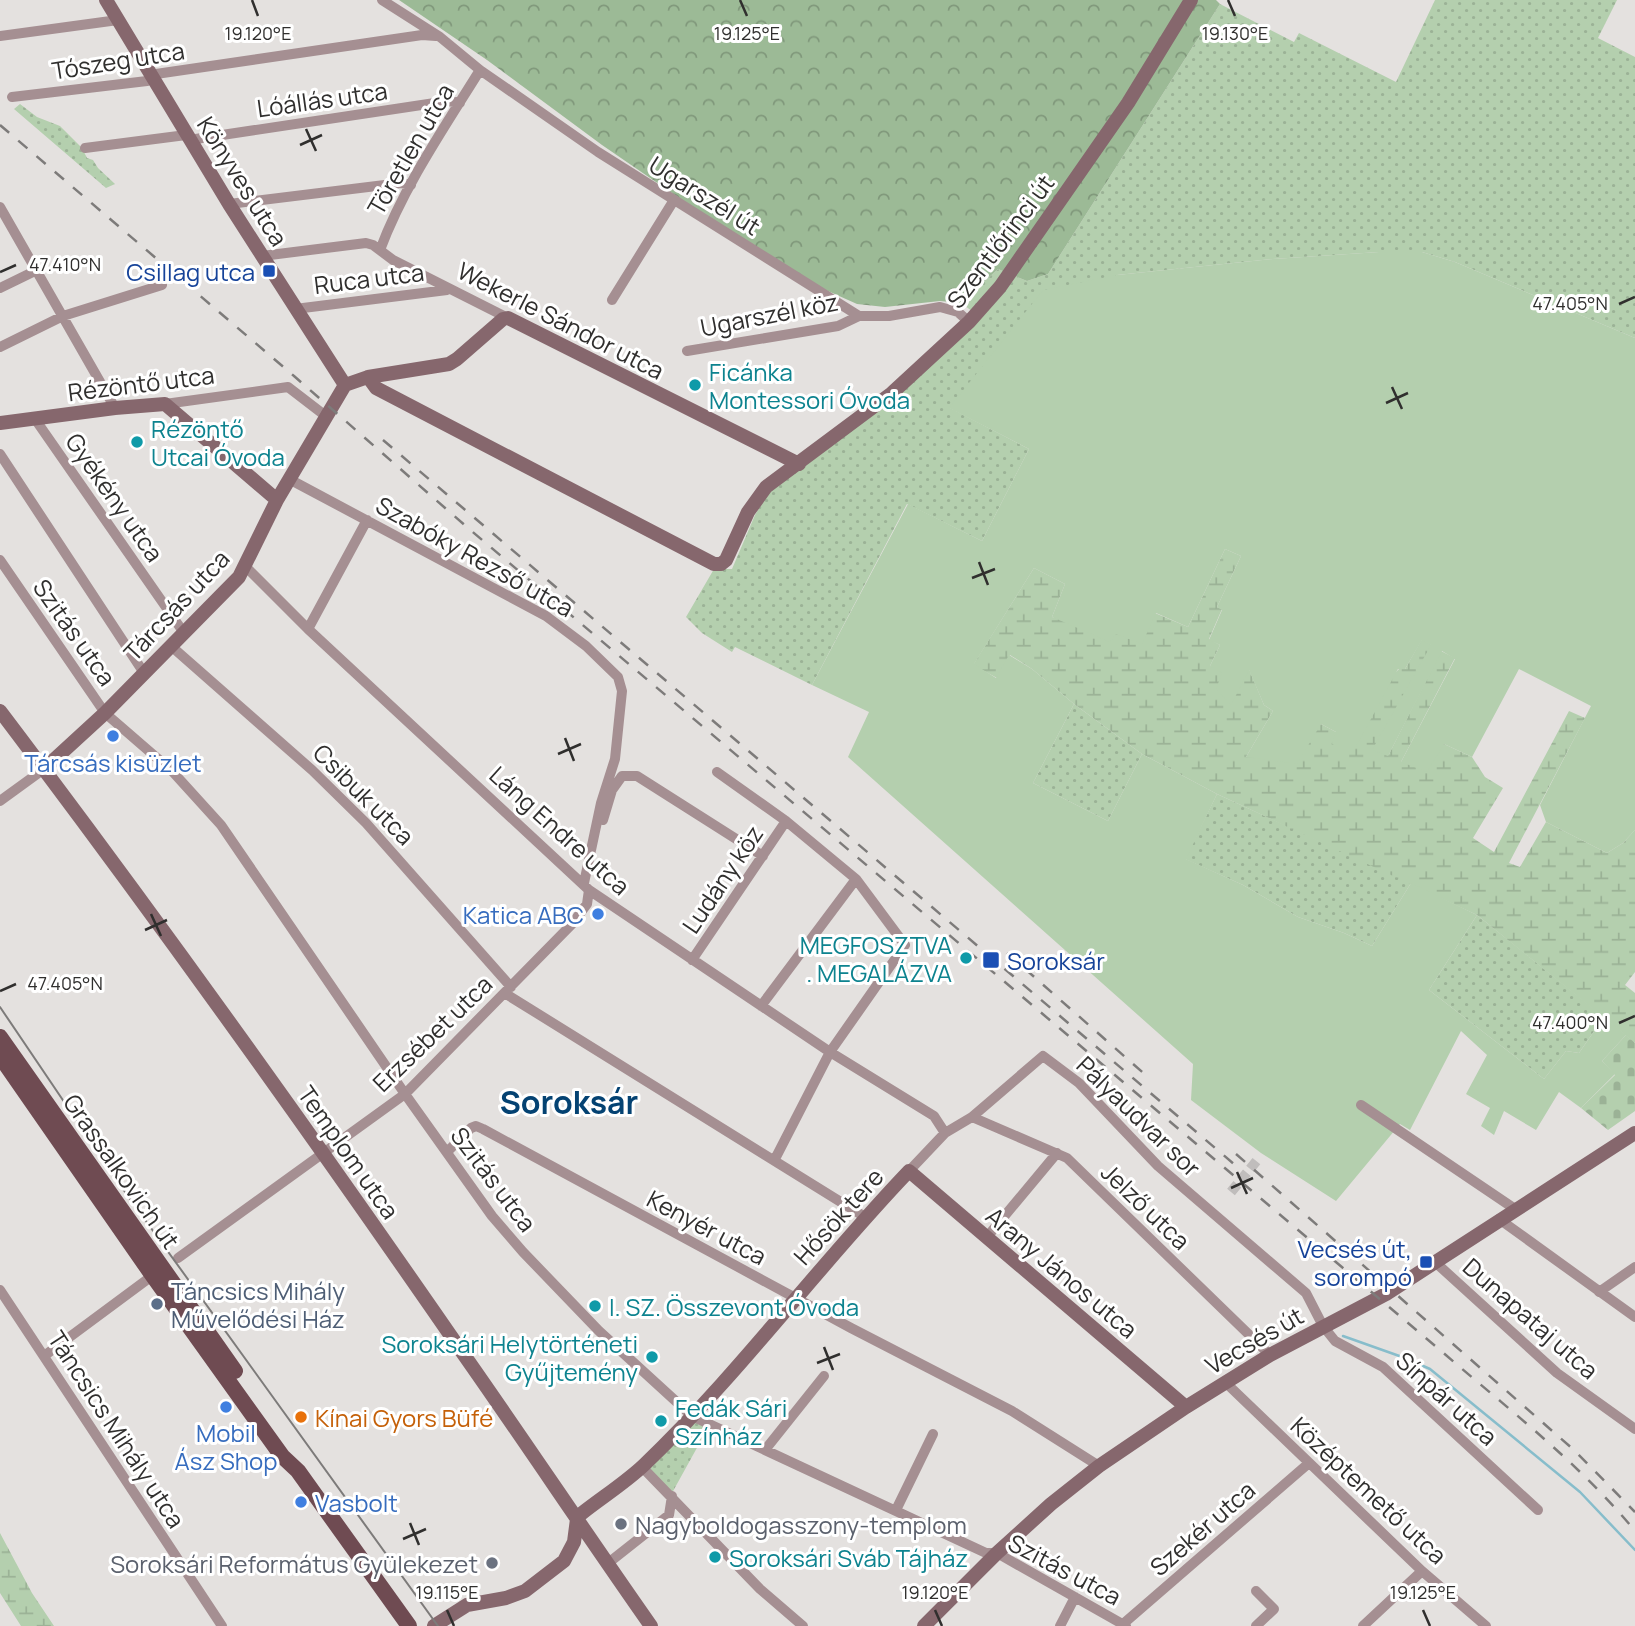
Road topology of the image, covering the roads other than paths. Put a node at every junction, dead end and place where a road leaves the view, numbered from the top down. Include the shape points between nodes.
1 (106, 0) edge
2 (383, 0) edge
3 (1191, 0) edge
4 (118, 20) junction
5 (0, 36) edge
6 (440, 37) junction
7 (480, 70) junction
8 (151, 77) junction
9 (12, 97) dead end
10 (460, 103) junction
11 (188, 137) junction
12 (85, 148) dead end
13 (411, 185) junction
14 (674, 200) junction
15 (229, 204) junction
16 (2, 214) edge
17 (380, 250) junction
18 (262, 256) junction
19 (37, 270) junction
20 (162, 285) dead end
21 (0, 288) edge
22 (449, 289) junction
23 (612, 300) dead end
24 (295, 309) junction
25 (63, 316) junction
26 (859, 316) junction
27 (508, 318) junction
28 (969, 322) junction
29 (0, 347) edge
30 (687, 351) dead end
31 (368, 377) junction
32 (345, 385) junction
33 (165, 404) junction
34 (116, 408) junction
35 (327, 417) junction
36 (35, 419) junction
37 (0, 423) edge
38 (0, 454) edge
39 (799, 464) junction
40 (289, 479) junction
41 (277, 500) junction
42 (367, 520) junction
43 (0, 560) edge
44 (245, 566) junction
45 (308, 629) junction
46 (184, 633) junction
47 (171, 646) junction
48 (144, 673) junction
49 (622, 691) joint
50 (0, 711) edge
51 (105, 713) junction
52 (44, 769) junction
53 (718, 772) dead end
54 (0, 801) edge
55 (786, 821) junction
56 (592, 841) junction
57 (763, 856) junction
58 (856, 879) junction
59 (586, 886) junction
60 (692, 960) junction
61 (508, 991) junction
62 (761, 1006) junction
63 (0, 1037) edge
64 (830, 1052) junction
65 (0, 1056) edge
66 (1043, 1056) joint
67 (405, 1094) junction
68 (1361, 1105) dead end
69 (972, 1117) junction
70 (945, 1133) junction
71 (1635, 1133) edge
72 (447, 1152) junction
73 (322, 1153) junction
74 (1057, 1153) junction
75 (775, 1159) junction
76 (909, 1171) junction
77 (1515, 1209) junction
78 (864, 1217) junction
79 (1499, 1219) junction
80 (987, 1237) junction
81 (178, 1258) dead end
82 (1435, 1262) junction
83 (1635, 1267) edge
84 (158, 1272) junction
85 (0, 1290) edge
86 (1599, 1292) junction
87 (795, 1298) junction
88 (1635, 1317) edge
89 (1323, 1326) junction
90 (1269, 1355) junction
91 (44, 1356) junction
92 (824, 1376) dead end
93 (1225, 1382) junction
94 (1186, 1407) junction
95 (692, 1416) junction
96 (1635, 1429) edge
97 (933, 1434) dead end
98 (765, 1450) junction
99 (1309, 1463) junction
100 (1099, 1466) junction
101 (642, 1467) junction
102 (672, 1496) junction
103 (896, 1510) junction
104 (1538, 1510) dead end
105 (577, 1519) junction
106 (591, 1541) junction
107 (997, 1553) junction
108 (564, 1561) junction
109 (607, 1564) junction
110 (1422, 1571) junction
111 (1256, 1591) dead end
112 (1075, 1597) junction
113 (1124, 1625) edge
114 (222, 1626) edge
115 (408, 1626) edge
116 (434, 1626) edge
117 (650, 1626) edge
118 (803, 1626) edge
119 (925, 1626) edge
120 (1059, 1626) edge
121 (1256, 1626) edge
122 (1363, 1626) edge
123 (1486, 1626) edge

1 - 4 street, Könyves utca
2 - 6 street, Ugarszél út
3 - 28 street, Szentlőrinci út via 1045,225
4 - 5 street
4 - 8 street, Könyves utca
6 - 7 street, Ugarszél út
6 - 8 street, Tószeg utca via 422,35
7 - 10 street, Töretlen utca
7 - 14 street, Ugarszél út
8 - 9 street, Tószeg utca
8 - 11 street, Könyves utca
10 - 11 street, Lóállás utca
10 - 13 street, Töretlen utca
11 - 12 street, Lóállás utca
11 - 15 street, Könyves utca
13 - 15 street
13 - 17 street, Töretlen utca
14 - 23 street
14 - 26 street, Ugarszél út
15 - 18 street, Könyves utca
16 - 19 street
17 - 18 street via 366,243
17 - 22 street, Wekerle Sándor utca
18 - 24 street, Könyves utca
19 - 21 street
19 - 25 street
20 - 25 street
22 - 24 street, Ruca utca
22 - 27 street, Wekerle Sándor utca
24 - 32 street, Könyves utca
25 - 29 street
25 - 34 street
26 - 28 street via 940,307 958,312
26 - 30 street, Ugarszél köz via 838,326
27 - 31 street via 449,364
27 - 39 street, Wekerle Sándor utca
28 - 39 street, Szentlőrinci út via 892,393
31 - 32 street
31 - 39 street, Szentlőrinci út via 376,388 714,564 726,561 766,487
32 - 35 street, Tárcsás utca
33 - 34 street, Rézöntő utca
33 - 35 street, Rézöntő utca via 288,387
33 - 41 street
34 - 36 street, Rézöntő utca
35 - 40 street, Tárcsás utca
36 - 37 street, Rézöntő utca
36 - 46 street, Gyékény utca
38 - 48 street
40 - 41 street, Tárcsás utca
40 - 42 street, Szabóky Rezső utca
41 - 44 street, Tárcsás utca
42 - 45 street
42 - 49 street, Szabóky Rezső utca via 558,624 618,677
43 - 51 street, Szitás utca
44 - 45 street, Láng Endre utca
44 - 46 street, Tárcsás utca
45 - 59 street, Láng Endre utca
46 - 47 street, Tárcsás utca
47 - 48 street, Tárcsás utca
47 - 61 street, Csibuk utca via 373,830
48 - 51 street, Tárcsás utca
49 - 56 street, Erzsébet utca via 615,759
50 - 52 street, Templom utca
51 - 52 street, Tárcsás utca
51 - 67 street, Szitás utca via 213,815
52 - 54 street, Tárcsás utca
52 - 73 street, Templom utca
53 - 55 street
55 - 57 street, Ludány köz
55 - 58 street
56 - 57 street via 599,834 616,782 629,775
56 - 59 street, Erzsébet utca
57 - 60 street, Ludány köz
58 - 62 street
58 - 64 street via 905,945
59 - 60 street, Láng Endre utca
59 - 61 street, Erzsébet utca via 587,904
60 - 62 street, Láng Endre utca
61 - 67 street, Erzsébet utca
61 - 75 street, Csibuk utca
62 - 64 street, Láng Endre utca
63 - 84 main road, Grassalkovich út
64 - 70 street, Láng Endre utca via 934,1116
64 - 75 street
65 - 84 main road, Grassalkovich út
66 - 69 street, Hősök tere
66 - 89 street, Pályaudvar sor via 1079,1083 1158,1166 1306,1293
67 - 72 street, Szitás utca
67 - 73 street, Erzsébet utca
68 - 77 street
69 - 70 street, Hősök tere
69 - 74 street, Jelző utca
70 - 76 street, Hősök tere
71 - 77 street, Vecsés út
72 - 87 street, Kenyér utca via 471,1128 479,1127
72 - 95 street, Szitás utca via 523,1252 599,1331
73 - 81 street, Erzsébet utca
73 - 105 street, Templom utca
74 - 80 street
74 - 90 street, Jelző utca
75 - 78 street, Csibuk utca
76 - 78 street, Hősök tere
76 - 80 street, Arany János utca
77 - 79 street, Vecsés út
78 - 87 street, Hősök tere
79 - 82 street, Vecsés út
79 - 86 street
80 - 94 street, Arany János utca
82 - 89 street, Vecsés út via 1387,1294
82 - 96 street, Dunapataj utca via 1557,1373
83 - 86 street
84 - 91 street
84 - 115 main road, Grassalkovich út via 289,1449 298,1471
85 - 91 street, Táncsics Mihály utca
86 - 88 street
87 - 95 street, Hősök tere
87 - 100 street, Kenyér utca via 1012,1410
89 - 90 street, Vecsés út
89 - 104 street, Sínpár utca via 1348,1350 1383,1367
90 - 93 street, Vecsés út
91 - 114 street, Táncsics Mihály utca
92 - 98 street
93 - 94 street, Vecsés út
93 - 99 street, Középtemető utca
94 - 100 street, Vecsés út
95 - 98 street, Szitás utca
95 - 101 street, Hősök tere
97 - 103 street
98 - 103 street, Szitás utca
99 - 110 street, Középtemető utca
99 - 113 street, Szekér utca
100 - 107 street, Vecsés út
101 - 102 street
101 - 105 street, Hősök tere
102 - 109 street via 669,1515
102 - 118 street via 760,1589
103 - 107 street, Szitás utca via 986,1553
105 - 106 street, Templom utca
105 - 108 street via 574,1542
106 - 108 street via 581,1553
106 - 109 street, Templom utca
107 - 112 street, Szitás utca
107 - 119 street, Vecsés út
108 - 116 street via 525,1591 467,1605
109 - 117 street, Templom utca
110 - 122 street
110 - 123 street, Középtemető utca
111 - 121 street via 1274,1609
112 - 113 street, Szitás utca
112 - 120 street

